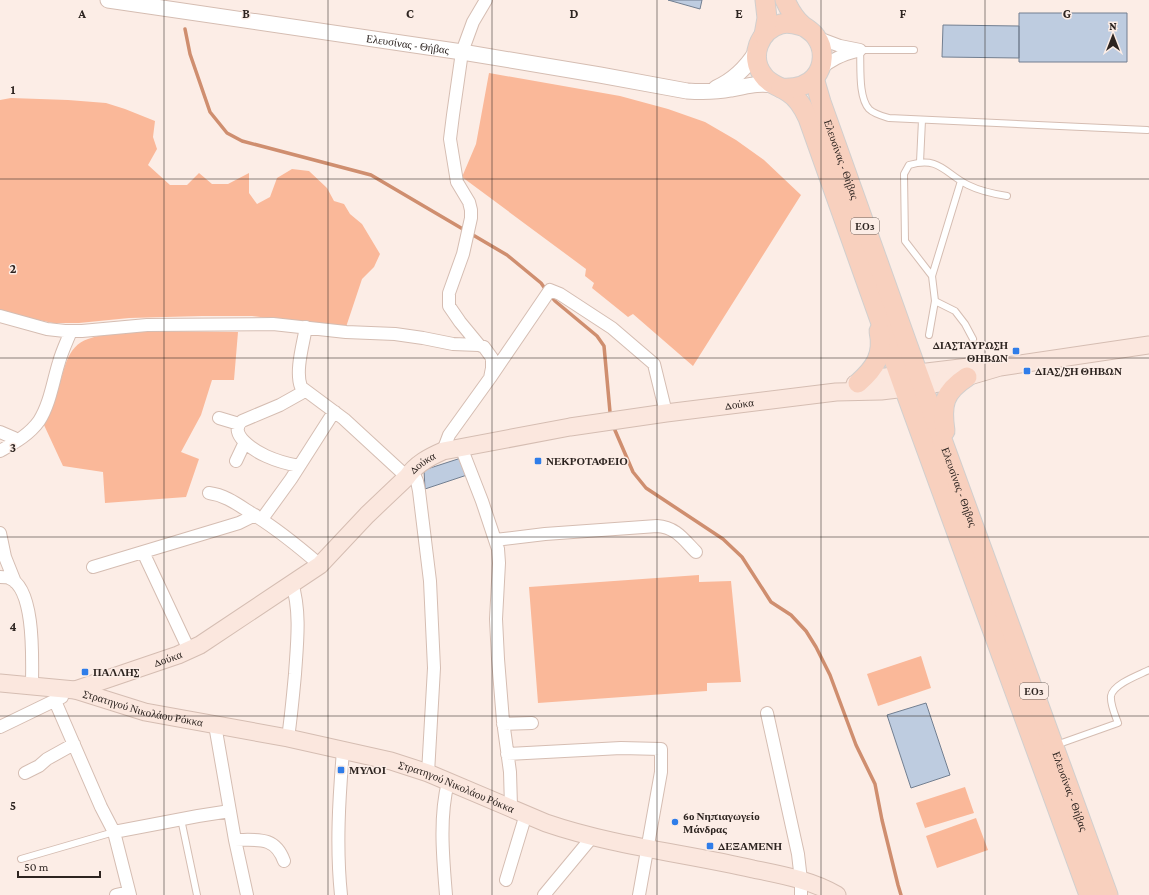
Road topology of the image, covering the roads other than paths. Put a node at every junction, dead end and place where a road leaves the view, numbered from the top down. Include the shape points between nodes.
1 (108, 0) edge
2 (486, 0) edge
3 (765, 0) edge
4 (785, 0) edge
5 (809, 31) junction
6 (760, 43) junction
7 (860, 50) junction
8 (914, 50) dead end
9 (462, 52) junction
10 (817, 74) junction
11 (778, 87) junction
12 (708, 92) junction
13 (922, 120) junction
14 (1147, 130) dead end
15 (920, 162) junction
16 (961, 181) junction
17 (1007, 196) dead end
18 (932, 276) junction
19 (935, 301) junction
20 (875, 306) junction
21 (0, 316) edge
22 (306, 328) junction
23 (71, 331) junction
24 (929, 335) dead end
25 (973, 339) dead end
26 (479, 345) junction
27 (1149, 345) edge
28 (1000, 367) junction
29 (490, 378) junction
30 (967, 378) junction
31 (920, 380) junction
32 (902, 382) junction
33 (858, 383) junction
34 (305, 391) junction
35 (836, 392) junction
36 (335, 412) junction
37 (666, 413) junction
38 (218, 418) dead end
39 (239, 424) junction
40 (0, 432) edge
41 (17, 441) junction
42 (245, 442) junction
43 (461, 447) junction
44 (0, 451) edge
45 (443, 451) junction
46 (949, 458) junction
47 (236, 461) dead end
48 (300, 466) junction
49 (410, 473) junction
50 (209, 493) dead end
51 (258, 517) junction
52 (0, 533) edge
53 (494, 540) junction
54 (142, 552) junction
55 (696, 552) dead end
56 (320, 565) junction
57 (93, 567) dead end
58 (0, 577) edge
59 (15, 582) junction
60 (292, 583) junction
61 (189, 650) junction
62 (1149, 670) edge
63 (0, 682) edge
64 (32, 686) junction
65 (75, 690) junction
66 (55, 701) junction
67 (767, 713) dead end
68 (532, 723) dead end
69 (503, 724) junction
70 (215, 725) junction
71 (0, 726) edge
72 (288, 738) junction
73 (74, 744) junction
74 (1054, 745) junction
75 (343, 751) junction
76 (507, 754) junction
77 (25, 773) dead end
78 (428, 773) junction
79 (448, 782) junction
80 (518, 811) junction
81 (230, 812) junction
82 (181, 819) junction
83 (114, 832) junction
84 (593, 836) junction
85 (235, 840) junction
86 (648, 848) junction
87 (21, 859) dead end
88 (284, 861) dead end
89 (506, 880) dead end
90 (801, 887) edge
91 (129, 893) edge
92 (116, 895) edge
93 (198, 895) edge
94 (247, 895) edge
95 (341, 895) edge
96 (446, 895) edge
97 (544, 895) edge
98 (639, 895) edge
99 (837, 895) edge
100 (1089, 895) edge
101 (1108, 895) edge

1 - 9 street, Ελευσίνας - Θήβας
2 - 9 street via 473,22
3 - 6 main road, Ελευσίνας - Θήβας / ΕΟ3 via 767,18
4 - 5 main road, Ελευσίνας - Θήβας / ΕΟ3 via 792,13
5 - 6 main road via 792,23 782,24 772,28
5 - 7 street via 840,46
5 - 10 main road, Ελευσίνας - Θήβας / ΕΟ3 via 820,44 822,53 822,62
6 - 11 main road, Ελευσίνας - Θήβας / ΕΟ3 via 756,60 760,71 767,81
6 - 12 street via 739,74
7 - 8 lane
7 - 10 street via 830,61
7 - 13 lane via 862,92 869,109 889,118
9 - 12 street, Ελευσίνας - Θήβας via 675,89
9 - 26 street via 450,139 457,182 468,202 471,218 449,299 453,313
10 - 11 main road via 799,88
10 - 31 main road, Ελευσίνας - Θήβας / ΕΟ3 via 821,102
11 - 12 street, Ελευσίνας - Θήβας via 754,84
11 - 20 main road, Ελευσίνας - Θήβας / ΕΟ3 via 798,100 803,108
13 - 14 lane
13 - 15 lane
15 - 16 lane via 942,167
15 - 18 lane via 909,165 904,174 905,241
16 - 17 lane via 968,186
16 - 18 lane
18 - 19 lane
19 - 24 lane
19 - 25 lane via 955,311
20 - 32 main road, Ελευσίνας - Θήβας / ΕΟ3
20 - 33 main road, ΕΟ3 via 881,350 876,362
21 - 23 street via 47,329
22 - 23 street via 273,324 174,324
22 - 26 street via 395,334 453,344
22 - 34 street via 298,380
23 - 41 street via 39,421
26 - 29 street via 484,347 492,358
27 - 28 main road
28 - 30 main road
28 - 31 main road via 974,366
29 - 37 street via 550,290 612,328 654,364
29 - 45 street via 449,435
30 - 31 main road
30 - 46 main road, ΕΟ3 via 951,390 944,403 943,420
31 - 32 main road, Δούκα
31 - 46 main road, Ελευσίνας - Θήβας / ΕΟ3
32 - 33 main road, Δούκα
32 - 35 main road, Δούκα via 859,392
32 - 100 main road, Ελευσίνας - Θήβας / ΕΟ3
33 - 35 main road, Δούκα
34 - 36 street
34 - 39 street
35 - 37 main road, Δούκα
36 - 48 street
36 - 49 street via 394,464
37 - 43 main road, Δούκα
38 - 39 street
39 - 42 street via 239,436
40 - 41 street
41 - 44 street
42 - 47 street
42 - 48 street via 264,456
43 - 45 main road, Δούκα
43 - 53 street
45 - 49 main road, Δούκα via 424,460
46 - 74 main road, Ελευσίνας - Θήβας / ΕΟ3
48 - 51 street
49 - 56 main road, Δούκα via 366,515
49 - 78 street via 417,481 419,491 430,581 434,668
50 - 51 street via 218,494
51 - 54 street
51 - 56 street
52 - 59 street
53 - 55 street via 657,526 674,531
53 - 69 street via 499,563 496,619
54 - 57 street
54 - 61 street
56 - 60 main road, Δούκα
58 - 59 street
59 - 64 street via 20,588 30,619
60 - 61 main road, Δούκα
60 - 72 street via 296,596 297,648
61 - 65 main road, Δούκα
62 - 74 lane via 1115,687 1111,701 1118,723
63 - 64 main road, Στρατηγού Νικολάου Ρόκκα
64 - 65 main road, Στρατηγού Νικολάου Ρόκκα
65 - 66 street
65 - 70 main road, Στρατηγού Νικολάου Ρόκκα via 145,712
66 - 71 street
66 - 73 street
67 - 90 street via 798,854
68 - 69 street
69 - 76 street
70 - 72 main road, Στρατηγού Νικολάου Ρόκκα
70 - 81 street
72 - 75 main road, Στρατηγού Νικολάου Ρόκκα
73 - 77 street
73 - 83 street
74 - 101 main road, Ελευσίνας - Θήβας / ΕΟ3
75 - 78 main road, Στρατηγού Νικολάου Ρόκκα via 391,760
75 - 95 street via 338,812
76 - 80 street
76 - 86 street via 621,748 661,749 661,772
78 - 79 main road, Στρατηγού Νικολάου Ρόκκα
79 - 80 main road, Στρατηγού Νικολάου Ρόκκα
79 - 96 street via 443,806
80 - 84 main road, Στρατηγού Νικολάου Ρόκκα via 566,830
80 - 89 street
81 - 82 street
81 - 85 street
82 - 83 street
82 - 93 lane
83 - 87 lane
83 - 91 street
84 - 86 main road, Στρατηγού Νικολάου Ρόκκα
84 - 97 street
85 - 88 street via 263,840 271,843 282,854
85 - 94 street
86 - 90 main road, Στρατηγού Νικολάου Ρόκκα via 708,858
86 - 98 street
90 - 99 main road, Στρατηγού Νικολάου Ρόκκα via 828,889
91 - 92 street

